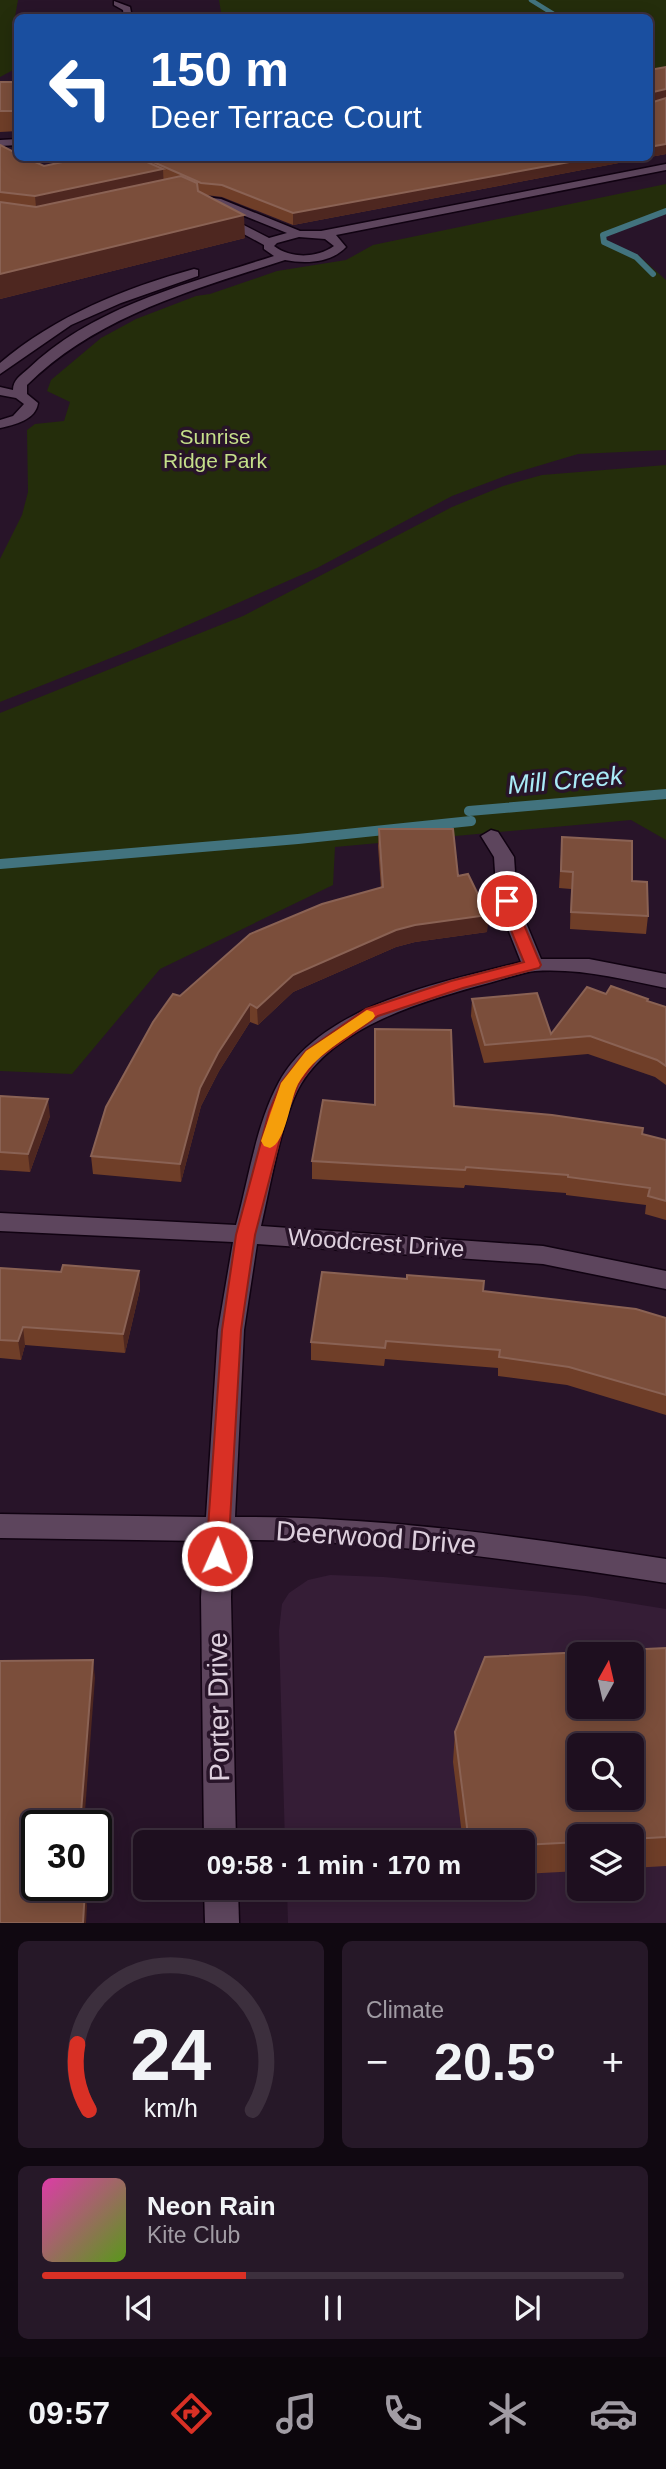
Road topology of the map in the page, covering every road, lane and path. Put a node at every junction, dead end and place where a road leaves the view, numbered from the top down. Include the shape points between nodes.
1 (117, 3) dead end
2 (128, 14) edge
3 (666, 167) edge
4 (666, 176) edge
5 (182, 193) edge
6 (199, 200) junction
7 (299, 234) junction
8 (320, 234) junction
9 (340, 243) junction
10 (269, 246) junction
11 (285, 256) junction
12 (0, 370) edge
13 (0, 391) edge
14 (20, 395) junction
15 (0, 424) edge
16 (0, 431) edge
17 (491, 836) dead end
18 (533, 965) junction
19 (666, 981) edge
20 (0, 1222) edge
21 (246, 1234) junction
22 (666, 1280) edge
23 (0, 1526) edge
24 (218, 1530) junction
25 (666, 1572) edge
26 (220, 1830) edge
27 (221, 1900) edge
28 (222, 1923) edge

1 - 2 street
3 - 8 street
4 - 9 street
5 - 6 street
6 - 7 street via 217,201
6 - 10 street via 199,207
7 - 8 street
7 - 10 street via 280,237
8 - 9 street
9 - 11 street via 337,251 320,257
10 - 11 street
10 - 12 street via 110,302 42,336
11 - 14 street via 92,328 36,366 20,384
13 - 14 street
14 - 15 street via 31,403 29,412
15 - 16 street
17 - 18 street via 503,857 507,901
18 - 19 street, Porter Drive via 589,965
18 - 21 street, Porter Drive via 372,1013 312,1055 290,1083 278,1112
20 - 21 street, Woodcrest Drive
21 - 22 street, Woodcrest Drive via 543,1255
21 - 24 street, Porter Drive via 231,1330
23 - 24 street, Deerwood Drive
24 - 25 street, Deerwood Drive via 301,1528 526,1549
24 - 26 street, Porter Drive
27 - 28 street

